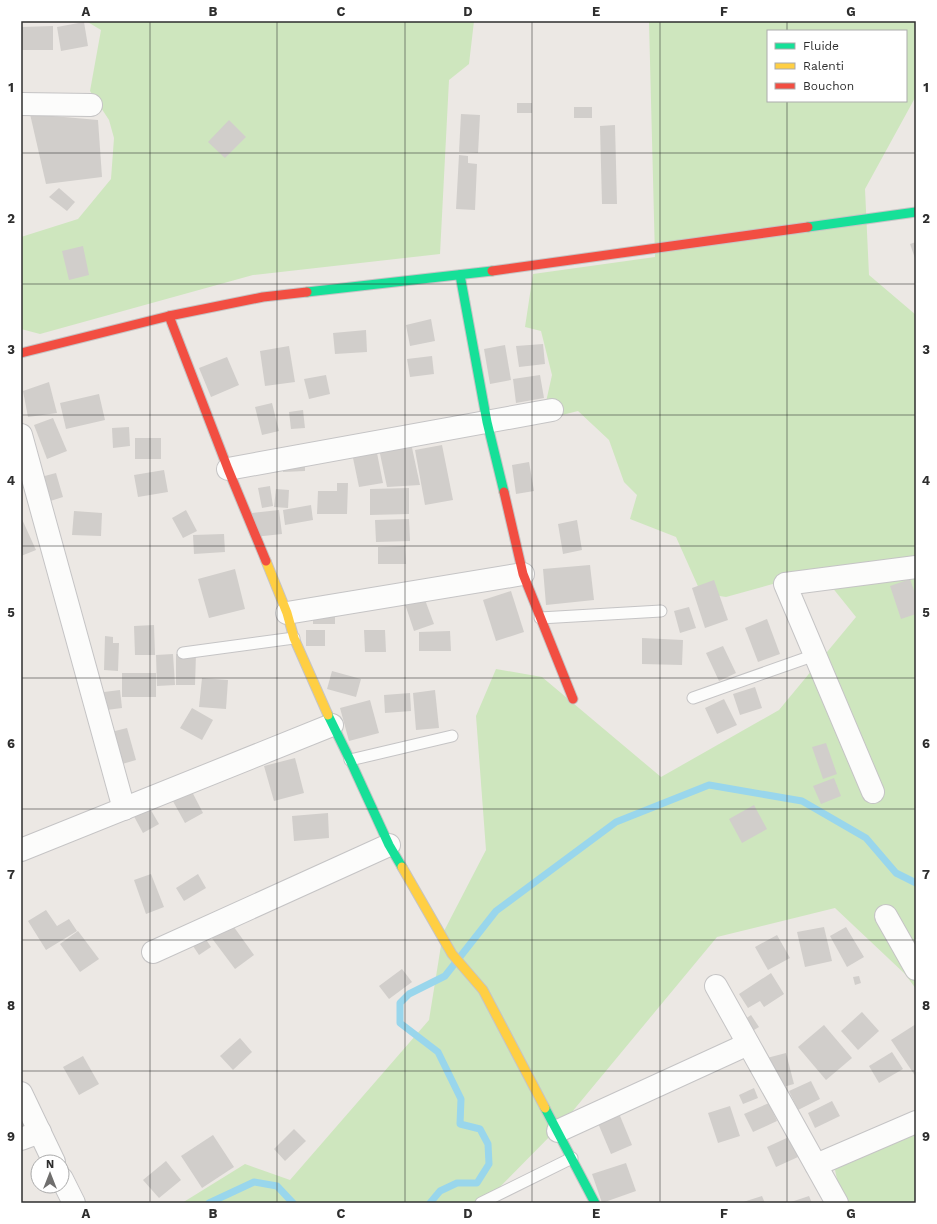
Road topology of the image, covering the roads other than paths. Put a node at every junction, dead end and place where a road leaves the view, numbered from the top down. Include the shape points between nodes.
1 (21, 104) edge
2 (91, 105) dead end
3 (916, 212) edge
4 (460, 275) junction
5 (169, 316) junction
6 (21, 353) edge
7 (552, 410) dead end
8 (487, 422) junction
9 (21, 435) edge
10 (228, 469) junction
11 (916, 568) edge
12 (523, 574) junction
13 (661, 611) dead end
14 (287, 613) junction
15 (540, 618) junction
16 (294, 638) junction
17 (183, 654) dead end
18 (815, 655) junction
19 (693, 698) dead end
20 (573, 699) dead end
21 (332, 725) junction
22 (452, 736) dead end
23 (350, 760) junction
24 (873, 792) dead end
25 (124, 809) junction
26 (389, 845) junction
27 (21, 850) edge
28 (886, 916) dead end
29 (153, 952) dead end
30 (916, 969) edge
31 (716, 986) dead end
32 (748, 1044) junction
33 (21, 1093) edge
34 (916, 1122) edge
35 (558, 1131) junction
36 (30, 1136) edge
37 (47, 1154) edge
38 (572, 1158) junction
39 (816, 1165) junction
40 (70, 1194) edge
41 (74, 1203) edge
42 (481, 1203) edge
43 (595, 1203) edge
44 (838, 1203) edge

1 - 2 street
3 - 4 street
4 - 5 street via 263,297
4 - 8 street
5 - 6 street
5 - 10 street
7 - 8 street
8 - 10 street
8 - 12 street
9 - 25 street
10 - 14 street
11 - 18 street via 785,584
12 - 14 street
12 - 15 street
13 - 15 lane
14 - 16 street
15 - 20 street
16 - 17 lane
16 - 21 street
18 - 19 lane
18 - 24 street
21 - 23 street
21 - 25 street
22 - 23 lane
23 - 26 street
25 - 27 street
26 - 29 street
26 - 35 street via 452,954 483,990
28 - 30 street
31 - 32 street
32 - 35 street
32 - 39 street
33 - 36 street
34 - 39 street
35 - 38 street
36 - 37 street
38 - 42 lane
38 - 43 street
39 - 44 street
40 - 41 street

